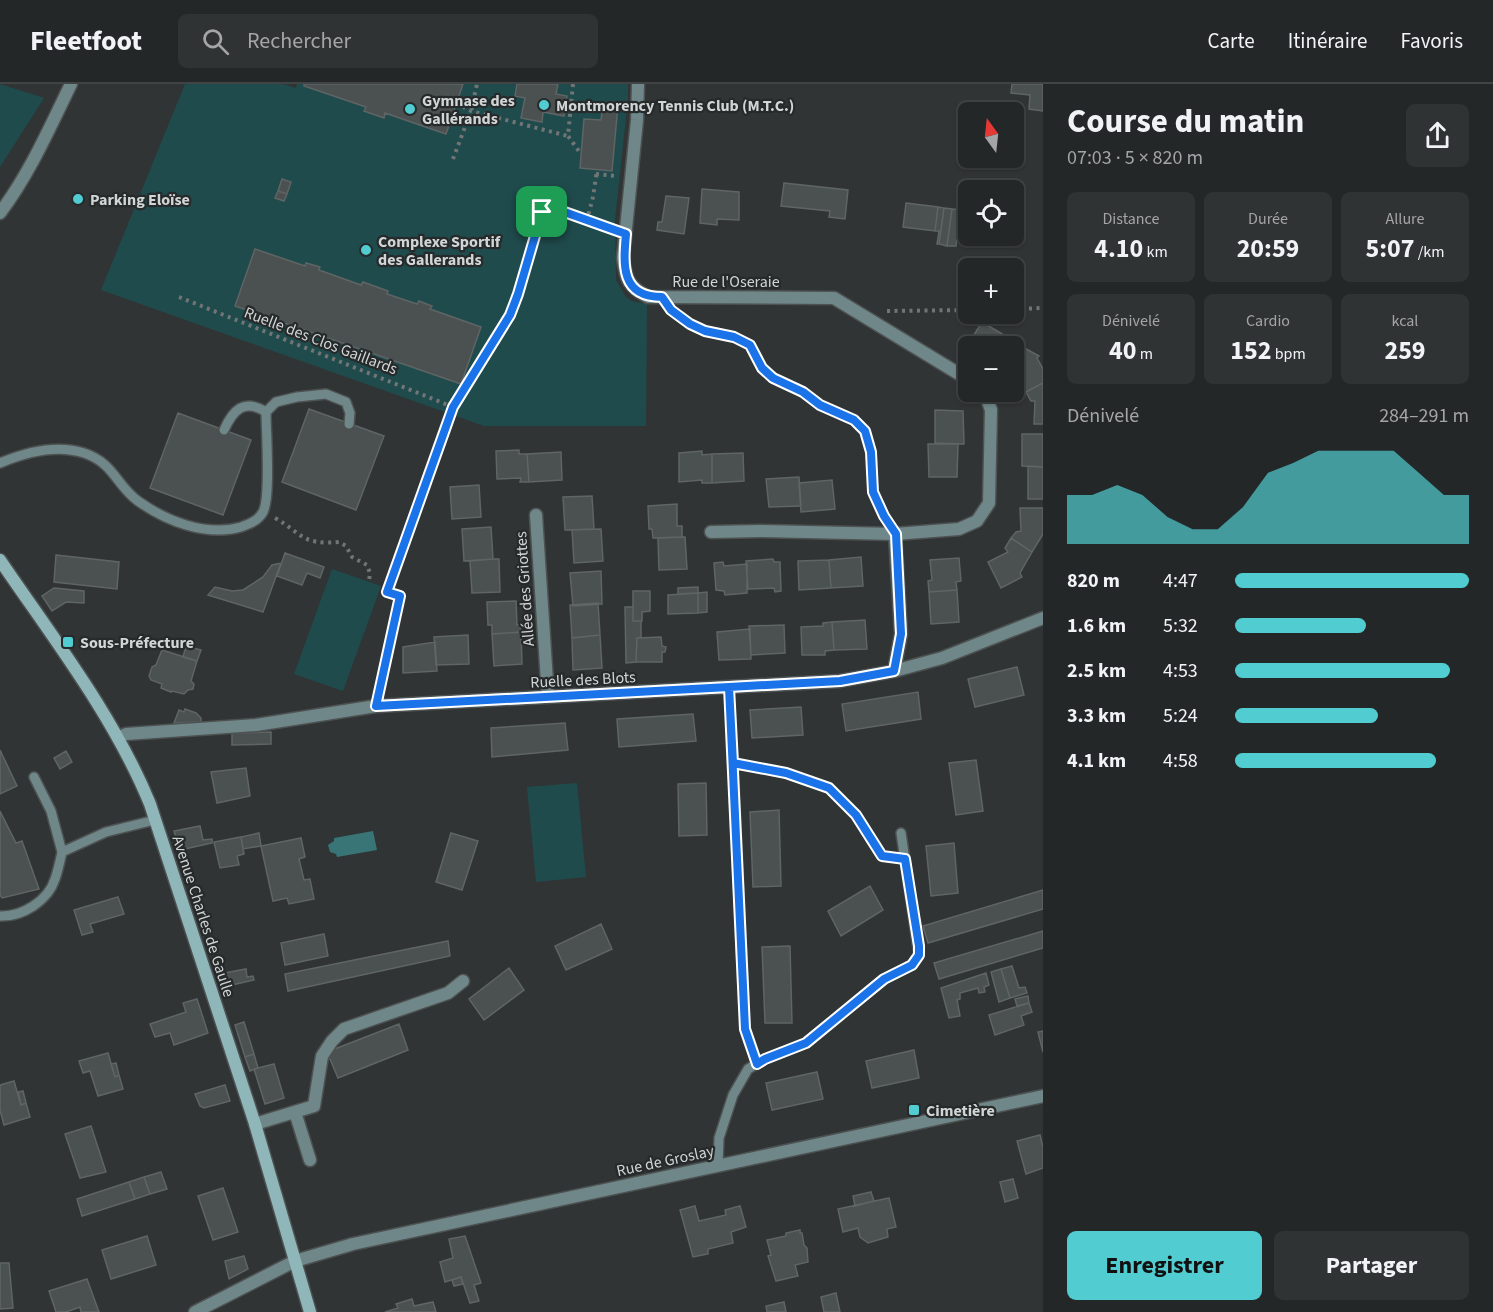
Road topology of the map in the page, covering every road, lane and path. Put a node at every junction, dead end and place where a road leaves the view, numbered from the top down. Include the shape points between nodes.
1 (71, 84) edge
2 (477, 84) edge
3 (573, 84) edge
4 (638, 84) edge
5 (456, 103) dead end
6 (471, 111) junction
7 (568, 136) junction
8 (581, 154) dead end
9 (453, 159) dead end
10 (597, 170) dead end
11 (0, 213) edge
12 (587, 220) junction
13 (626, 234) junction
14 (179, 297) dead end
15 (662, 297) junction
16 (1043, 308) edge
17 (958, 309) edge
18 (1024, 309) edge
19 (856, 312) junction
20 (958, 373) edge
21 (989, 402) edge
22 (453, 407) junction
23 (266, 412) junction
24 (349, 424) dead end
25 (224, 430) dead end
26 (0, 462) edge
27 (263, 512) junction
28 (536, 515) dead end
29 (711, 532) dead end
30 (896, 534) junction
31 (0, 560) edge
32 (369, 582) dead end
33 (1043, 618) edge
34 (894, 671) junction
35 (729, 687) junction
36 (548, 698) junction
37 (376, 706) junction
38 (118, 738) junction
39 (733, 763) junction
40 (34, 777) dead end
41 (155, 820) junction
42 (901, 833) dead end
43 (62, 852) junction
44 (905, 859) junction
45 (0, 916) edge
46 (463, 981) dead end
47 (757, 1064) junction
48 (1043, 1096) edge
49 (295, 1112) junction
50 (255, 1125) junction
51 (310, 1160) dead end
52 (718, 1166) junction
53 (295, 1261) junction
54 (195, 1312) edge
55 (310, 1312) edge

1 - 11 street via 33,163
2 - 6 path
3 - 7 path
4 - 13 street, Rue de l'Oseraie
5 - 6 path
6 - 7 path
6 - 9 path
7 - 8 path
10 - 12 path
12 - 13 path
12 - 22 path via 556,209 542,212 510,315
13 - 15 street, Rue de l'Oseraie via 623,258 633,289 648,297
14 - 22 path, Ruelle des Clos Gaillards
15 - 19 street, Rue de l'Oseraie via 834,298
15 - 30 path via 671,310 690,324 750,345 762,368 773,378 854,420 865,431 873,492
16 - 18 path
17 - 19 path
19 - 20 street, Rue de l'Oseraie
21 - 30 street via 989,503 976,521 959,529
22 - 37 path via 387,592 400,596
23 - 24 lane via 276,402 326,394 346,402
23 - 25 lane via 257,406 245,406 232,412
23 - 27 lane via 267,486
26 - 27 lane via 39,450 67,448 87,454 107,465 136,500 197,529 228,531 252,524
27 - 32 path via 306,540 346,546 352,557 367,565
28 - 36 street, Allée des Griottes
29 - 30 street
30 - 34 street via 901,634
31 - 38 main road, Avenue Charles de Gaulle
33 - 34 street, Ruelle des Blots via 942,658
34 - 35 street, Ruelle des Blots via 840,681
35 - 36 street, Ruelle des Blots
35 - 39 path
36 - 37 street, Ruelle des Blots
37 - 38 street, Ruelle des Blots via 256,725 126,734
38 - 41 main road, Avenue Charles de Gaulle via 138,774
39 - 44 path via 786,773 829,788 856,815 882,856
39 - 47 lane via 745,1029
40 - 43 lane via 51,811
41 - 43 lane via 106,832
41 - 50 main road, Avenue Charles de Gaulle
42 - 44 lane
43 - 45 lane via 55,882 35,906 13,917
44 - 47 lane via 919,946 919,955 912,965 884,979 806,1043
46 - 49 street via 448,993 344,1029 322,1056 314,1106
47 - 52 lane via 748,1069 733,1095 719,1138
48 - 52 street, Rue de Groslay
49 - 50 street
49 - 51 street
50 - 53 main road, Avenue Charles de Gaulle
52 - 53 street, Rue de Groslay via 353,1244
53 - 54 street, Rue de Groslay
53 - 55 main road, Avenue Charles de Gaulle

